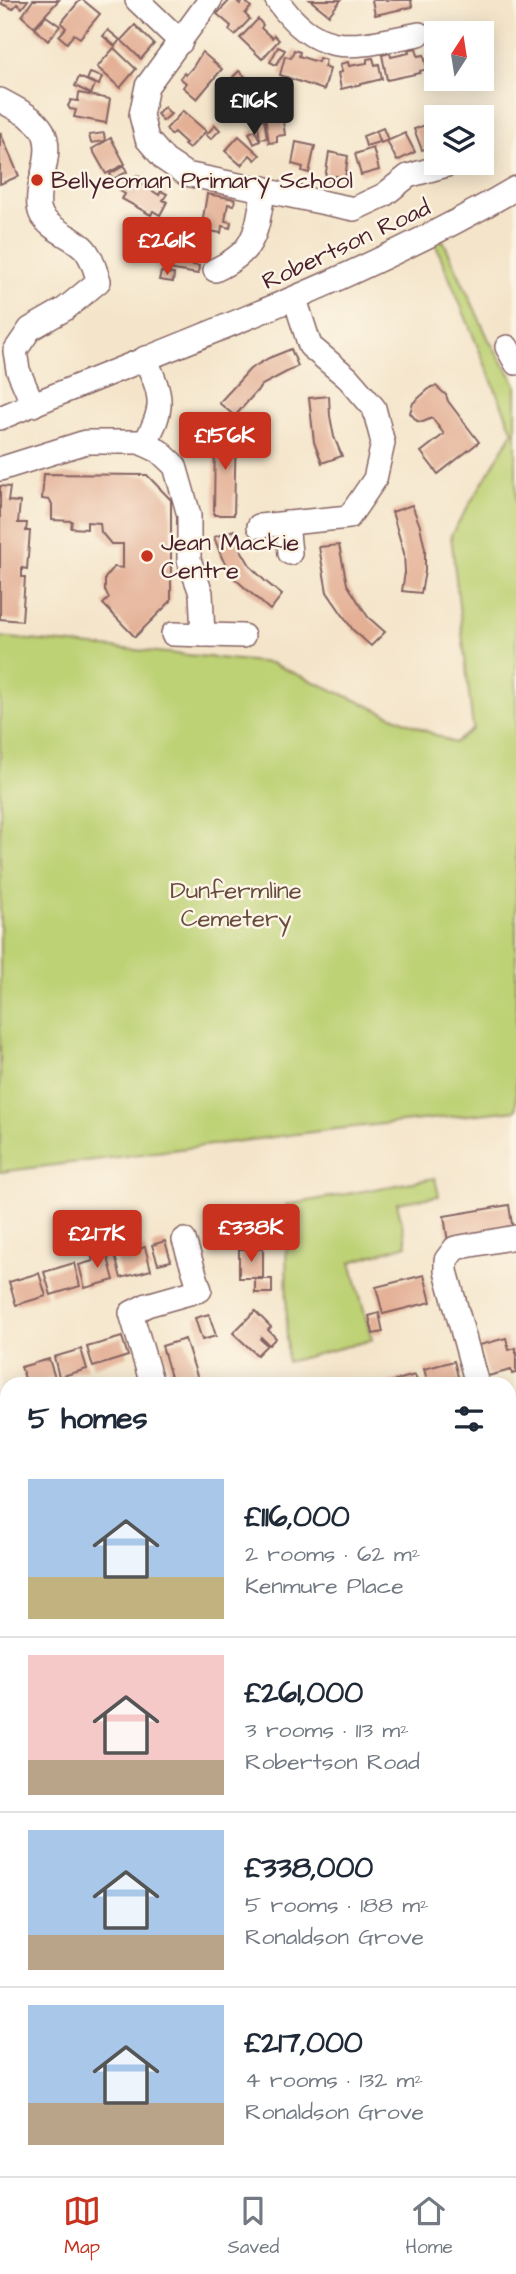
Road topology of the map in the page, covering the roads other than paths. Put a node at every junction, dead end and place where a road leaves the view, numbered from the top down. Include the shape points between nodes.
1 (137, 0) edge
2 (210, 0) edge
3 (277, 0) edge
4 (419, 34) dead end
5 (181, 42) junction
6 (1, 101) edge
7 (424, 171) edge
8 (264, 188) junction
9 (516, 188) edge
10 (215, 270) dead end
11 (295, 299) junction
12 (145, 358) junction
13 (33, 405) junction
14 (0, 418) edge
15 (144, 444) junction
16 (0, 469) edge
17 (287, 523) junction
18 (259, 526) dead end
19 (290, 553) dead end
20 (173, 634) dead end
21 (203, 635) junction
22 (243, 636) dead end
23 (516, 1237) edge
24 (184, 1240) dead end
25 (150, 1377) edge
26 (475, 1377) edge

1 - 5 street
2 - 5 street
3 - 4 street via 313,38 354,46
5 - 8 street via 147,86 141,115 147,139 164,160 186,174
6 - 13 street via 43,128 48,151 38,193 41,214 88,253 99,281 65,309 30,328 15,351
7 - 8 street via 354,209
8 - 10 street via 257,229 248,248
9 - 11 street, Robertson Road via 446,228
11 - 12 street, Robertson Road
11 - 17 street via 310,346 348,377 374,408 383,443 375,479 349,517
12 - 13 street, Robertson Road
12 - 15 street via 160,407 157,423
13 - 14 street, Robertson Road
15 - 16 street via 86,442
15 - 21 street via 175,466 189,515 189,560 201,593
17 - 18 street
17 - 19 street
20 - 21 street
21 - 22 street
23 - 26 street via 455,1248 446,1260
24 - 25 street via 200,1290 131,1314

